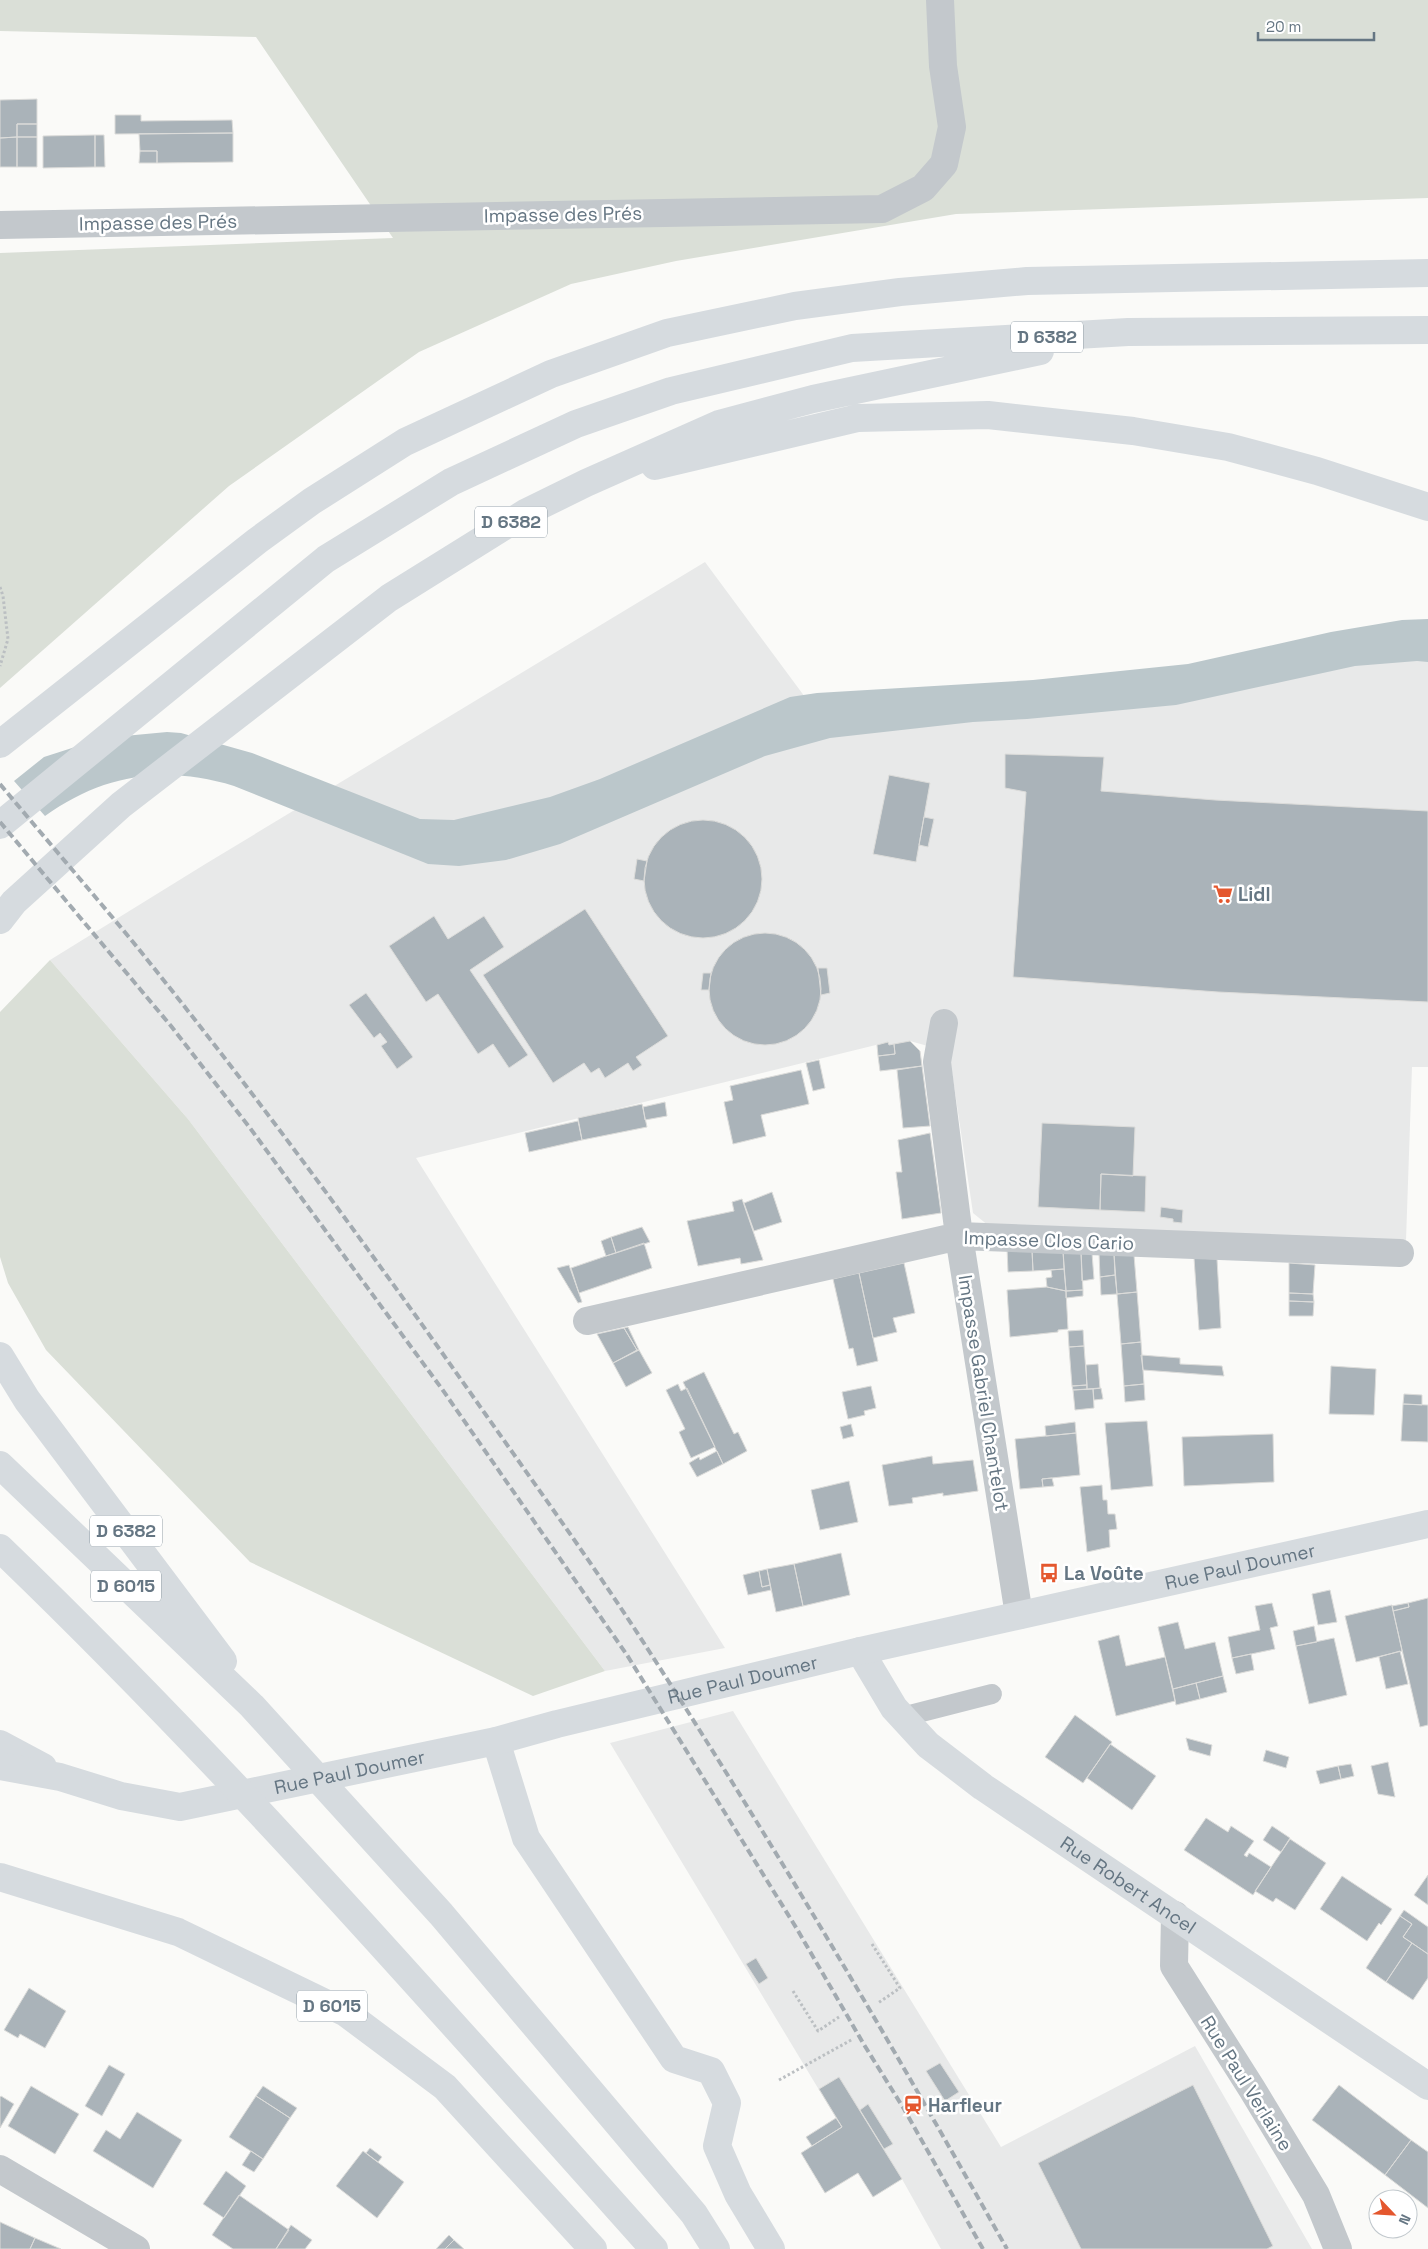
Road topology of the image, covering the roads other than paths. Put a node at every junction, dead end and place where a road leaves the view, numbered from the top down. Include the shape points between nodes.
1 (940, 0) edge
2 (0, 225) edge
3 (1428, 273) edge
4 (1428, 330) edge
5 (1128, 332) junction
6 (586, 483) junction
7 (1428, 507) edge
8 (0, 744) edge
9 (0, 825) edge
10 (0, 920) edge
11 (944, 1023) dead end
12 (959, 1236) junction
13 (1400, 1253) dead end
14 (586, 1321) dead end
15 (0, 1356) edge
16 (0, 1465) edge
17 (1428, 1524) edge
18 (0, 1548) edge
19 (1019, 1615) junction
20 (860, 1651) junction
21 (992, 1694) dead end
22 (252, 1706) junction
23 (902, 1717) junction
24 (496, 1742) junction
25 (0, 1744) edge
26 (0, 1766) edge
27 (60, 1777) junction
28 (0, 1877) edge
29 (1175, 1914) junction
30 (1428, 2086) edge
31 (0, 2169) edge
32 (136, 2249) edge
33 (593, 2249) edge
34 (654, 2249) edge
35 (716, 2249) edge
36 (771, 2249) edge
37 (1338, 2249) edge

1 - 2 street, Impasse des Prés via 943,66 952,127 944,164 923,188 882,208
3 - 8 main road via 1027,281 900,292 795,306 667,332 550,374 405,442 312,501 265,536
4 - 5 main road, D 6382
5 - 6 main road, D 6382 via 813,399 719,424
5 - 9 main road, D 6382 via 852,348 672,391 576,424 451,482 326,560
6 - 7 main road via 858,418 988,415 1132,431 1228,447 1317,470
6 - 10 main road, D 6382 via 527,512 389,598 121,805 14,902
11 - 12 street, Impasse Gabriel Chantelot via 937,1062
12 - 13 street, Impasse Clos Cario
12 - 14 street, Impasse Clos Cario
12 - 19 street, Impasse Gabriel Chantelot
15 - 22 main road, D 6382 via 27,1400 223,1660
16 - 22 main road, D 6015
17 - 19 main road, Rue Paul Doumer
18 - 34 main road, D 6015 via 186,1734 348,1907
19 - 20 main road, Rue Paul Doumer
20 - 23 main road, Rue Robert Ancel
20 - 24 main road, Rue Paul Doumer
21 - 23 lane
22 - 35 main road via 399,1867 694,2214
23 - 29 main road, Rue Robert Ancel via 928,1745 983,1787
24 - 27 main road, Rue Paul Doumer via 180,1807 121,1796
24 - 36 main road via 526,1838 674,2059 711,2071 727,2103 717,2146 738,2194
25 - 27 main road, Rue Paul Doumer
26 - 27 main road, Rue Paul Doumer
28 - 33 main road, D 6015 via 178,1932 346,2013 445,2087
29 - 30 main road, Rue Robert Ancel
29 - 37 street, Rue Paul Verlaine via 1174,1966 1316,2195
31 - 32 street

